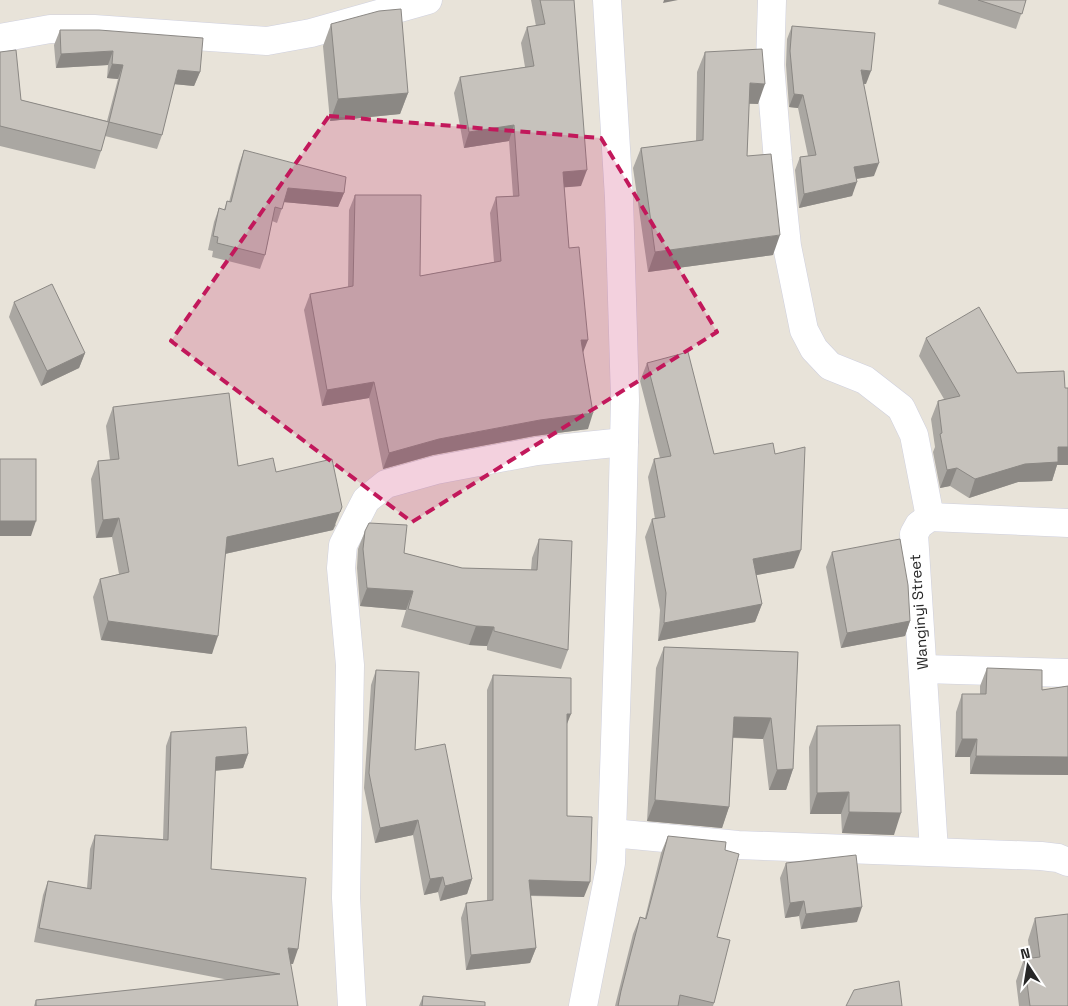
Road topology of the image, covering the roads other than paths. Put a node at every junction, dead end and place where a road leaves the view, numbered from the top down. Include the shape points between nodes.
1 (428, 0) edge
2 (607, 0) edge
3 (772, 0) edge
4 (0, 38) edge
5 (624, 442) junction
6 (930, 517) junction
7 (1068, 523) edge
8 (923, 669) junction
9 (1068, 673) edge
10 (612, 833) junction
11 (934, 851) junction
12 (1068, 862) edge
13 (352, 1006) edge
14 (583, 1006) edge

1 - 4 street via 311,33 267,41 94,29 50,29
2 - 5 street via 619,198
3 - 6 street via 770,65 778,161 787,246 804,330 814,349 830,366 866,380 901,408 914,435
5 - 10 street
5 - 13 street via 537,451 436,470 386,484 366,500 343,545 341,568 350,665 346,898
6 - 7 street
6 - 8 street, Wanginyi Street via 919,525 914,534
8 - 9 street
8 - 11 street, Wanginyi Street
10 - 11 street via 738,845
10 - 14 street via 611,863
11 - 12 street via 1041,856

